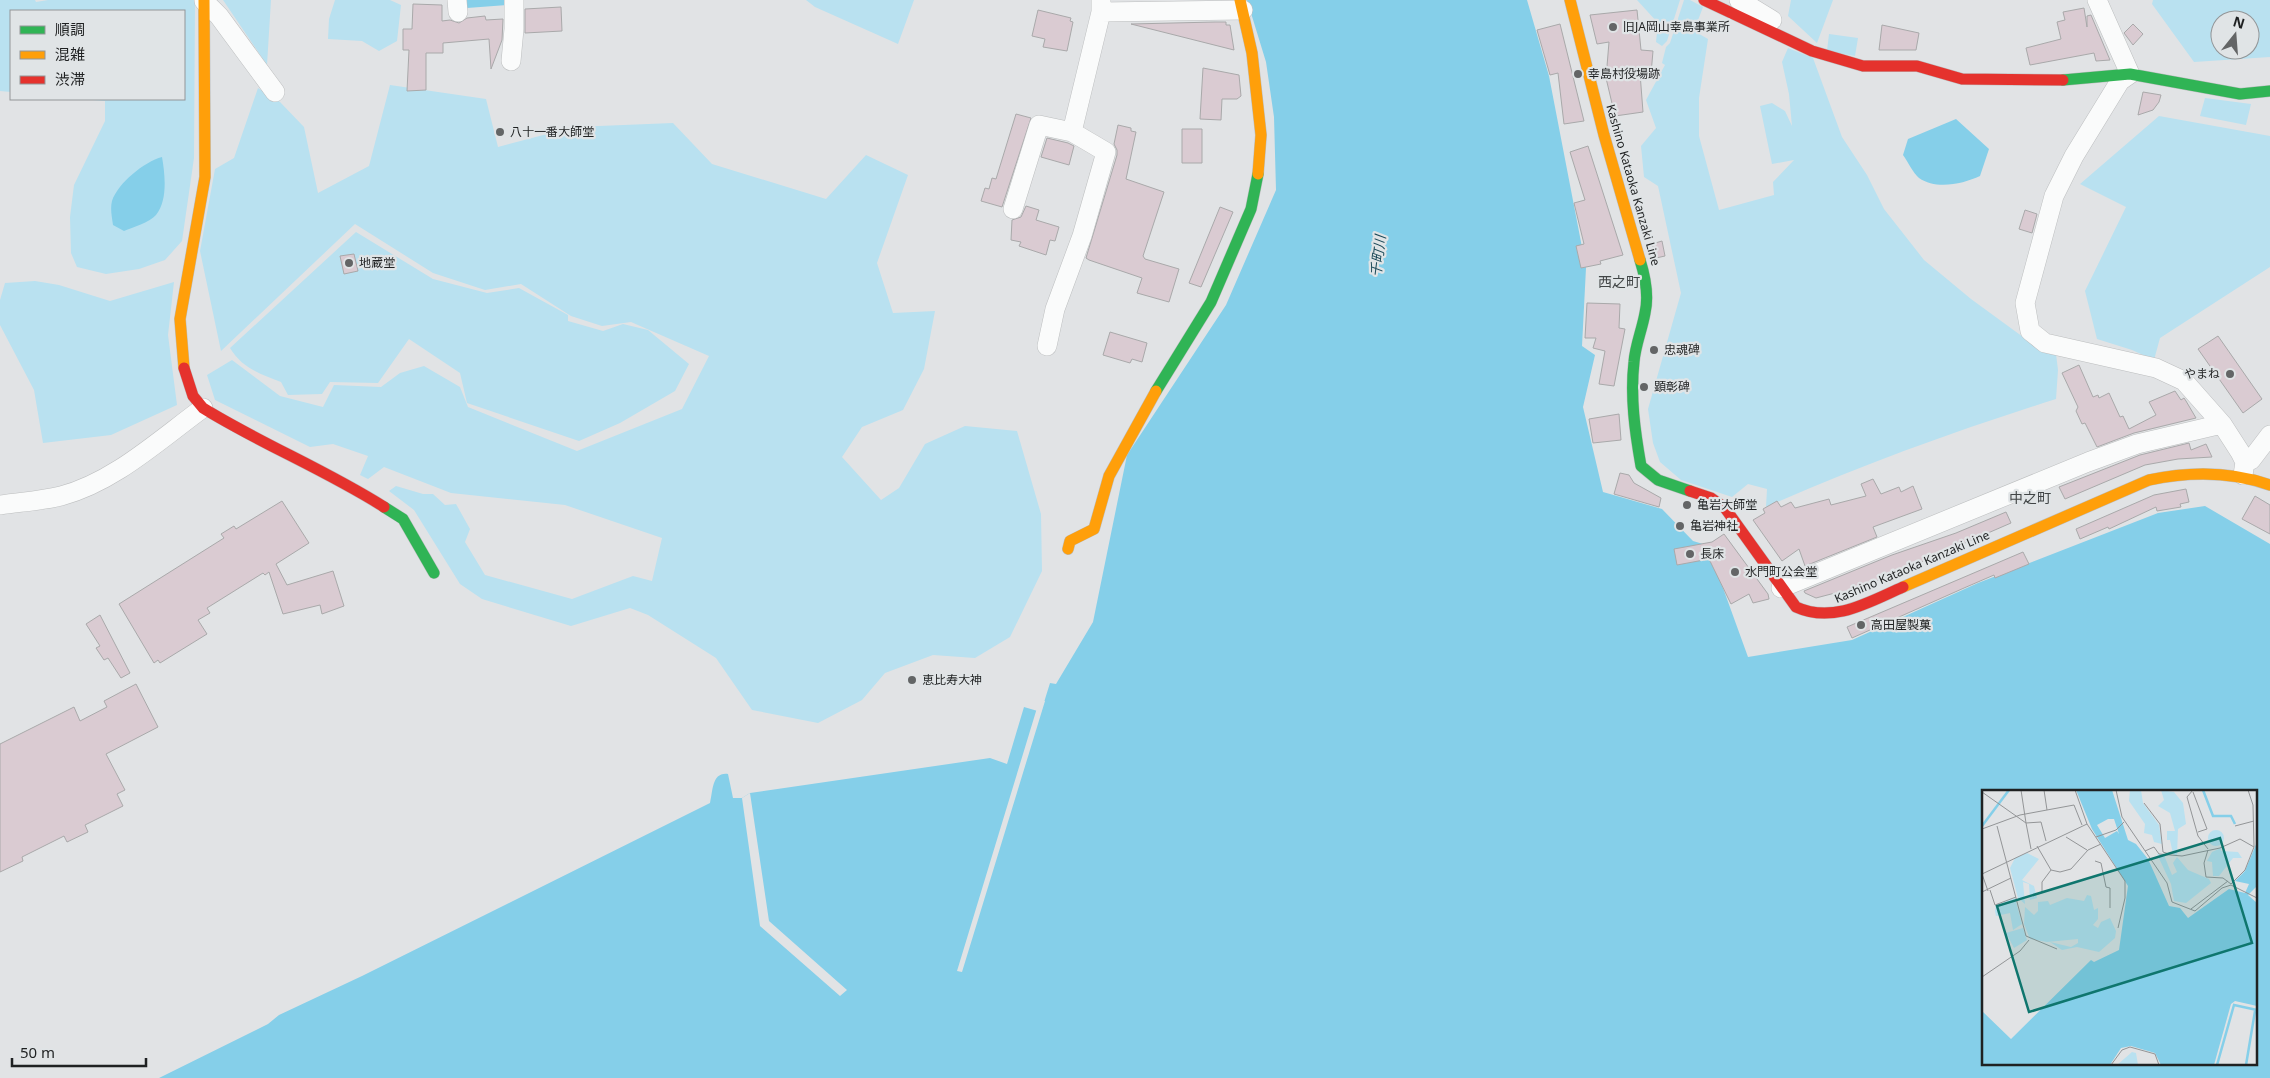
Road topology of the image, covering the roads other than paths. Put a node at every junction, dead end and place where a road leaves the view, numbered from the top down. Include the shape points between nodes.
1 (204, 0) edge
2 (514, 0) edge
3 (1570, 0) edge
4 (1704, 0) edge
5 (1739, 0) edge
6 (2097, 0) edge
7 (1241, 5) edge
8 (1101, 6) edge
9 (1812, 51) junction
10 (511, 61) dead end
11 (2130, 74) junction
12 (2270, 91) edge
13 (275, 92) dead end
14 (1072, 132) junction
15 (1013, 209) dead end
16 (1047, 346) dead end
17 (203, 408) junction
18 (2222, 424) junction
19 (2270, 435) edge
20 (2244, 469) junction
21 (2270, 484) edge
22 (0, 505) edge
23 (1068, 549) dead end
24 (434, 573) dead end
25 (1781, 588) junction

1 - 13 street
1 - 17 street via 205,177 180,319 184,367 193,396
2 - 10 street
3 - 25 street, Kashino Kataoka Kanzaki Line via 1604,135 1645,276 1646,311 1634,359 1632,383 1641,466 1658,480 1711,498 1725,508
4 - 9 street
5 - 9 street via 1780,25
6 - 11 street
7 - 8 street
7 - 23 street via 1252,53 1261,135 1258,176 1251,209 1211,302 1176,356 1109,476 1094,529 1070,541
8 - 14 street
9 - 11 street via 1863,66 1917,66 1962,79 2054,81
11 - 12 street via 2240,94
11 - 18 street via 2120,81 2074,156 2054,196 2025,303 2030,331 2045,343 2156,368 2184,381
14 - 15 street via 1039,125
14 - 16 street via 1106,152 1082,236 1055,309
17 - 22 street via 130,462 87,487 60,496
17 - 24 street via 356,489 403,519
18 - 20 street
18 - 25 street via 2138,444 2088,462
19 - 20 street
20 - 21 street, Kashino Kataoka Kanzaki Line
20 - 25 street, Kashino Kataoka Kanzaki Line via 2175,473 2149,480 1850,610 1828,615 1808,614 1796,607

